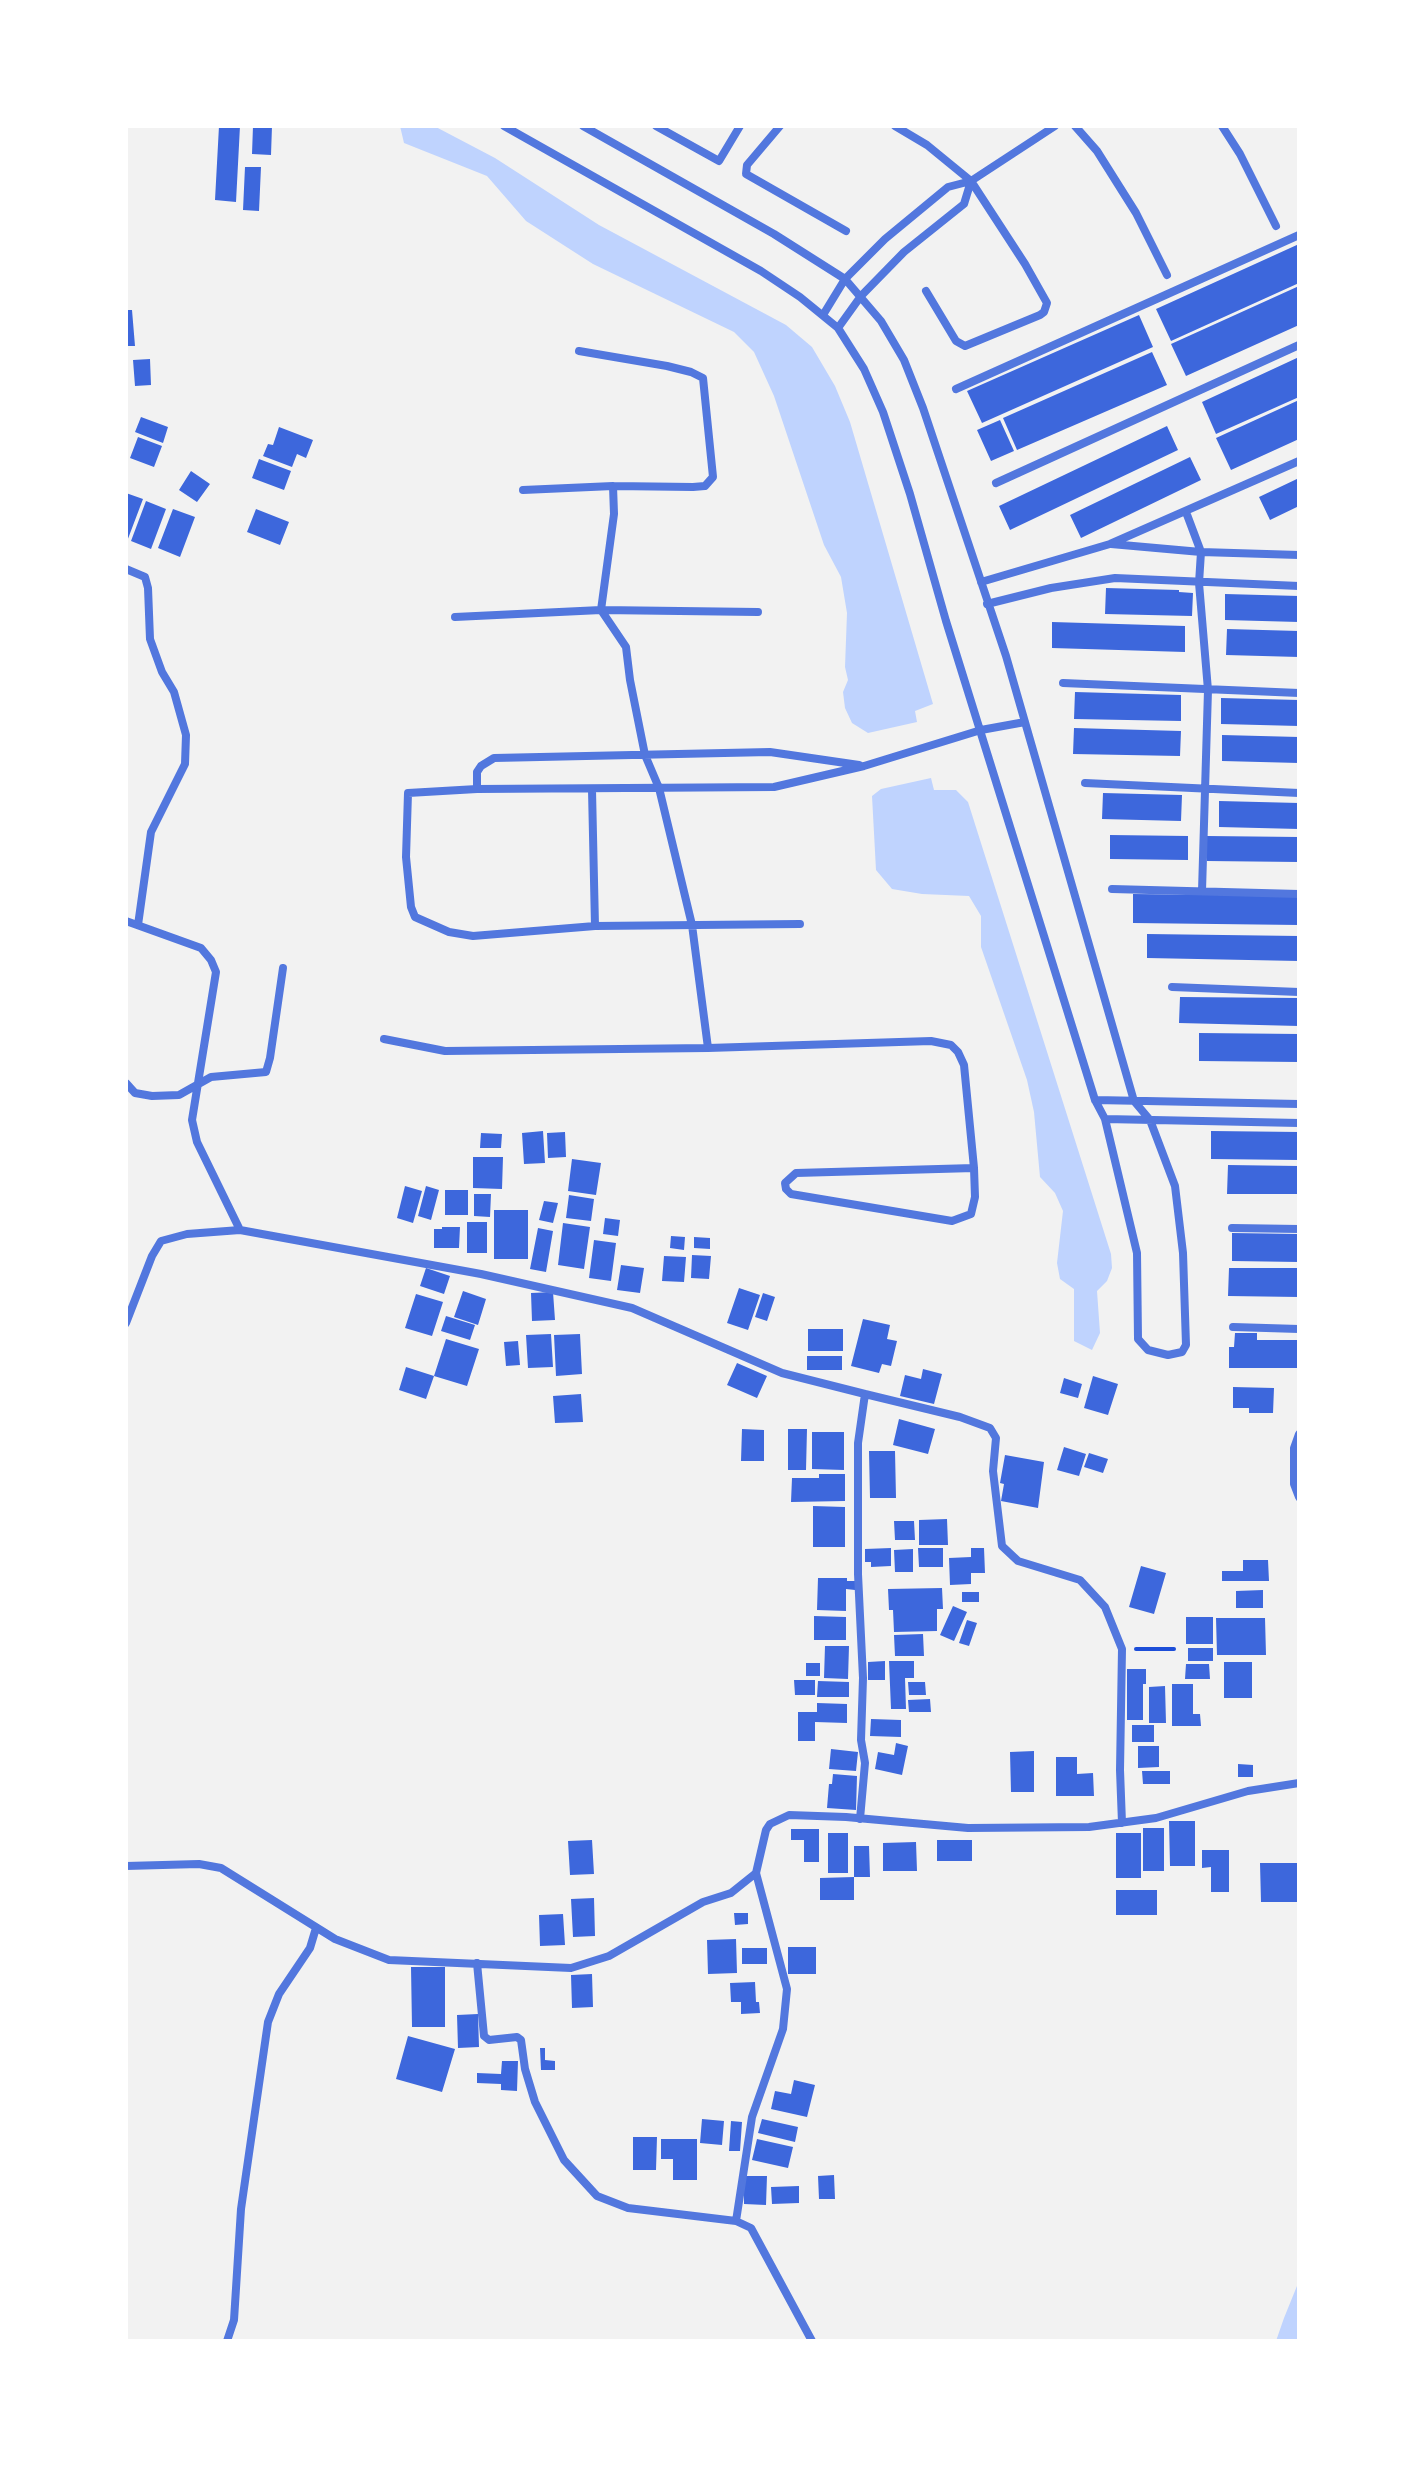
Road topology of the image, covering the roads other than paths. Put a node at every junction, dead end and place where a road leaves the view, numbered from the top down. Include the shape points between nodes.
1 (504, 126) edge
2 (583, 126) edge
3 (656, 126) edge
4 (740, 126) edge
5 (780, 126) edge
6 (895, 126) edge
7 (1055, 126) edge
8 (1075, 126) edge
9 (1222, 126) edge
10 (971, 181) junction
11 (1276, 226) dead end
12 (846, 231) dead end
13 (1299, 235) edge
14 (1167, 275) dead end
15 (845, 279) junction
16 (926, 291) dead end
17 (861, 296) junction
18 (823, 315) junction
19 (838, 328) junction
20 (1299, 345) edge
21 (579, 351) dead end
22 (956, 389) dead end
23 (1299, 461) edge
24 (996, 483) dead end
25 (613, 486) junction
26 (523, 490) dead end
27 (1186, 512) junction
28 (1110, 544) junction
29 (1201, 552) junction
30 (1299, 555) edge
31 (126, 569) edge
32 (981, 582) junction
33 (1199, 583) junction
34 (1299, 586) edge
35 (987, 604) junction
36 (601, 610) junction
37 (758, 612) dead end
38 (455, 617) dead end
39 (1063, 683) dead end
40 (1208, 690) junction
41 (1299, 693) edge
42 (1025, 722) junction
43 (981, 730) junction
44 (645, 755) junction
45 (864, 766) junction
46 (1085, 783) dead end
47 (659, 788) junction
48 (477, 789) junction
49 (1205, 789) junction
50 (592, 790) junction
51 (1299, 793) edge
52 (1112, 889) dead end
53 (1202, 891) junction
54 (1299, 894) edge
55 (126, 921) edge
56 (800, 924) dead end
57 (138, 925) junction
58 (692, 925) junction
59 (595, 926) junction
60 (283, 968) dead end
61 (1172, 987) dead end
62 (1299, 992) edge
63 (384, 1039) dead end
64 (708, 1048) junction
65 (126, 1083) edge
66 (198, 1085) junction
67 (1095, 1100) junction
68 (1134, 1101) junction
69 (1299, 1104) edge
70 (1105, 1119) junction
71 (1150, 1120) junction
72 (1299, 1123) edge
73 (974, 1168) junction
74 (1232, 1228) dead end
75 (1299, 1229) edge
76 (240, 1230) junction
77 (128, 1311) edge
78 (126, 1323) edge
79 (1233, 1327) dead end
80 (1299, 1329) edge
81 (865, 1394) junction
82 (1298, 1434) edge
83 (1299, 1497) edge
84 (1299, 1783) edge
85 (860, 1819) junction
86 (1122, 1823) junction
87 (126, 1866) edge
88 (756, 1873) junction
89 (316, 1928) junction
90 (477, 1963) junction
91 (736, 2221) junction
92 (227, 2341) edge
93 (812, 2341) edge

1 - 18 street via 761,271
2 - 15 street
3 - 4 street via 719,161
5 - 12 street via 747,165 746,174
6 - 10 street
7 - 10 street
8 - 14 street via 1136,213
9 - 11 street
10 - 15 street via 948,187
10 - 16 street via 1046,298 1046,308 969,346 961,345
10 - 17 street via 964,204 904,252
13 - 22 street
15 - 17 street
15 - 18 street
17 - 19 street
17 - 32 street via 904,360
18 - 19 street
19 - 43 street via 883,412
20 - 24 street
21 - 25 street via 703,378 710,483
23 - 27 street
25 - 26 street
25 - 36 street
27 - 28 street
27 - 29 street
28 - 29 street
28 - 32 street
29 - 30 street
29 - 33 street
31 - 57 street via 145,577 150,639 186,735 185,764 151,832
32 - 35 street
33 - 34 street
33 - 35 street via 1115,578
33 - 40 street
35 - 42 street
36 - 37 street
36 - 38 street
36 - 44 street via 626,647
39 - 40 street
40 - 41 street
40 - 49 street
42 - 43 street
42 - 68 street
43 - 45 street
43 - 67 street
44 - 45 street via 770,752
44 - 47 street
44 - 48 street via 494,758 477,772
45 - 47 street via 774,787
46 - 49 street
47 - 50 street
47 - 58 street
48 - 50 street
48 - 59 street via 408,793 408,895 415,917 473,936
49 - 51 street
49 - 53 street
50 - 59 street
52 - 53 street
53 - 54 street
55 - 57 street
56 - 58 street
57 - 66 street via 201,948 216,972
58 - 59 street
58 - 64 street
60 - 66 street via 266,1072 211,1077
61 - 62 street
63 - 64 street via 445,1051
64 - 73 street via 931,1041 951,1045 964,1065
65 - 66 street via 135,1093 152,1096 179,1095
66 - 76 street via 194,1133
67 - 68 street
67 - 70 street
68 - 69 street
68 - 71 street
70 - 71 street
70 - 71 street via 1137,1253 1138,1339 1148,1350 1168,1355 1182,1352 1186,1345 1183,1253 1175,1186
71 - 72 street
73 - 73 street via 971,1214 952,1221 791,1194 785,1183 796,1173
74 - 75 street
76 - 77 street via 161,1241
76 - 81 street via 632,1308 782,1373
77 - 78 street
79 - 80 street
81 - 85 street via 858,1443 865,1763
81 - 86 street via 990,1428 996,1438 993,1471 1002,1546 1018,1561 1080,1580 1105,1607 1122,1649
82 - 83 street via 1294,1484
84 - 86 street
85 - 86 street via 968,1828
85 - 88 street via 783,1817 766,1830
87 - 89 street via 221,1868
88 - 90 street via 731,1893 703,1902 609,1956 571,1968
88 - 91 street via 787,1989 783,2029 752,2117
89 - 90 street via 389,1960
89 - 92 street via 268,2022 241,2209 234,2320
90 - 91 street via 484,2036 521,2040 535,2102 564,2160 597,2196 628,2208
91 - 93 street via 751,2228

